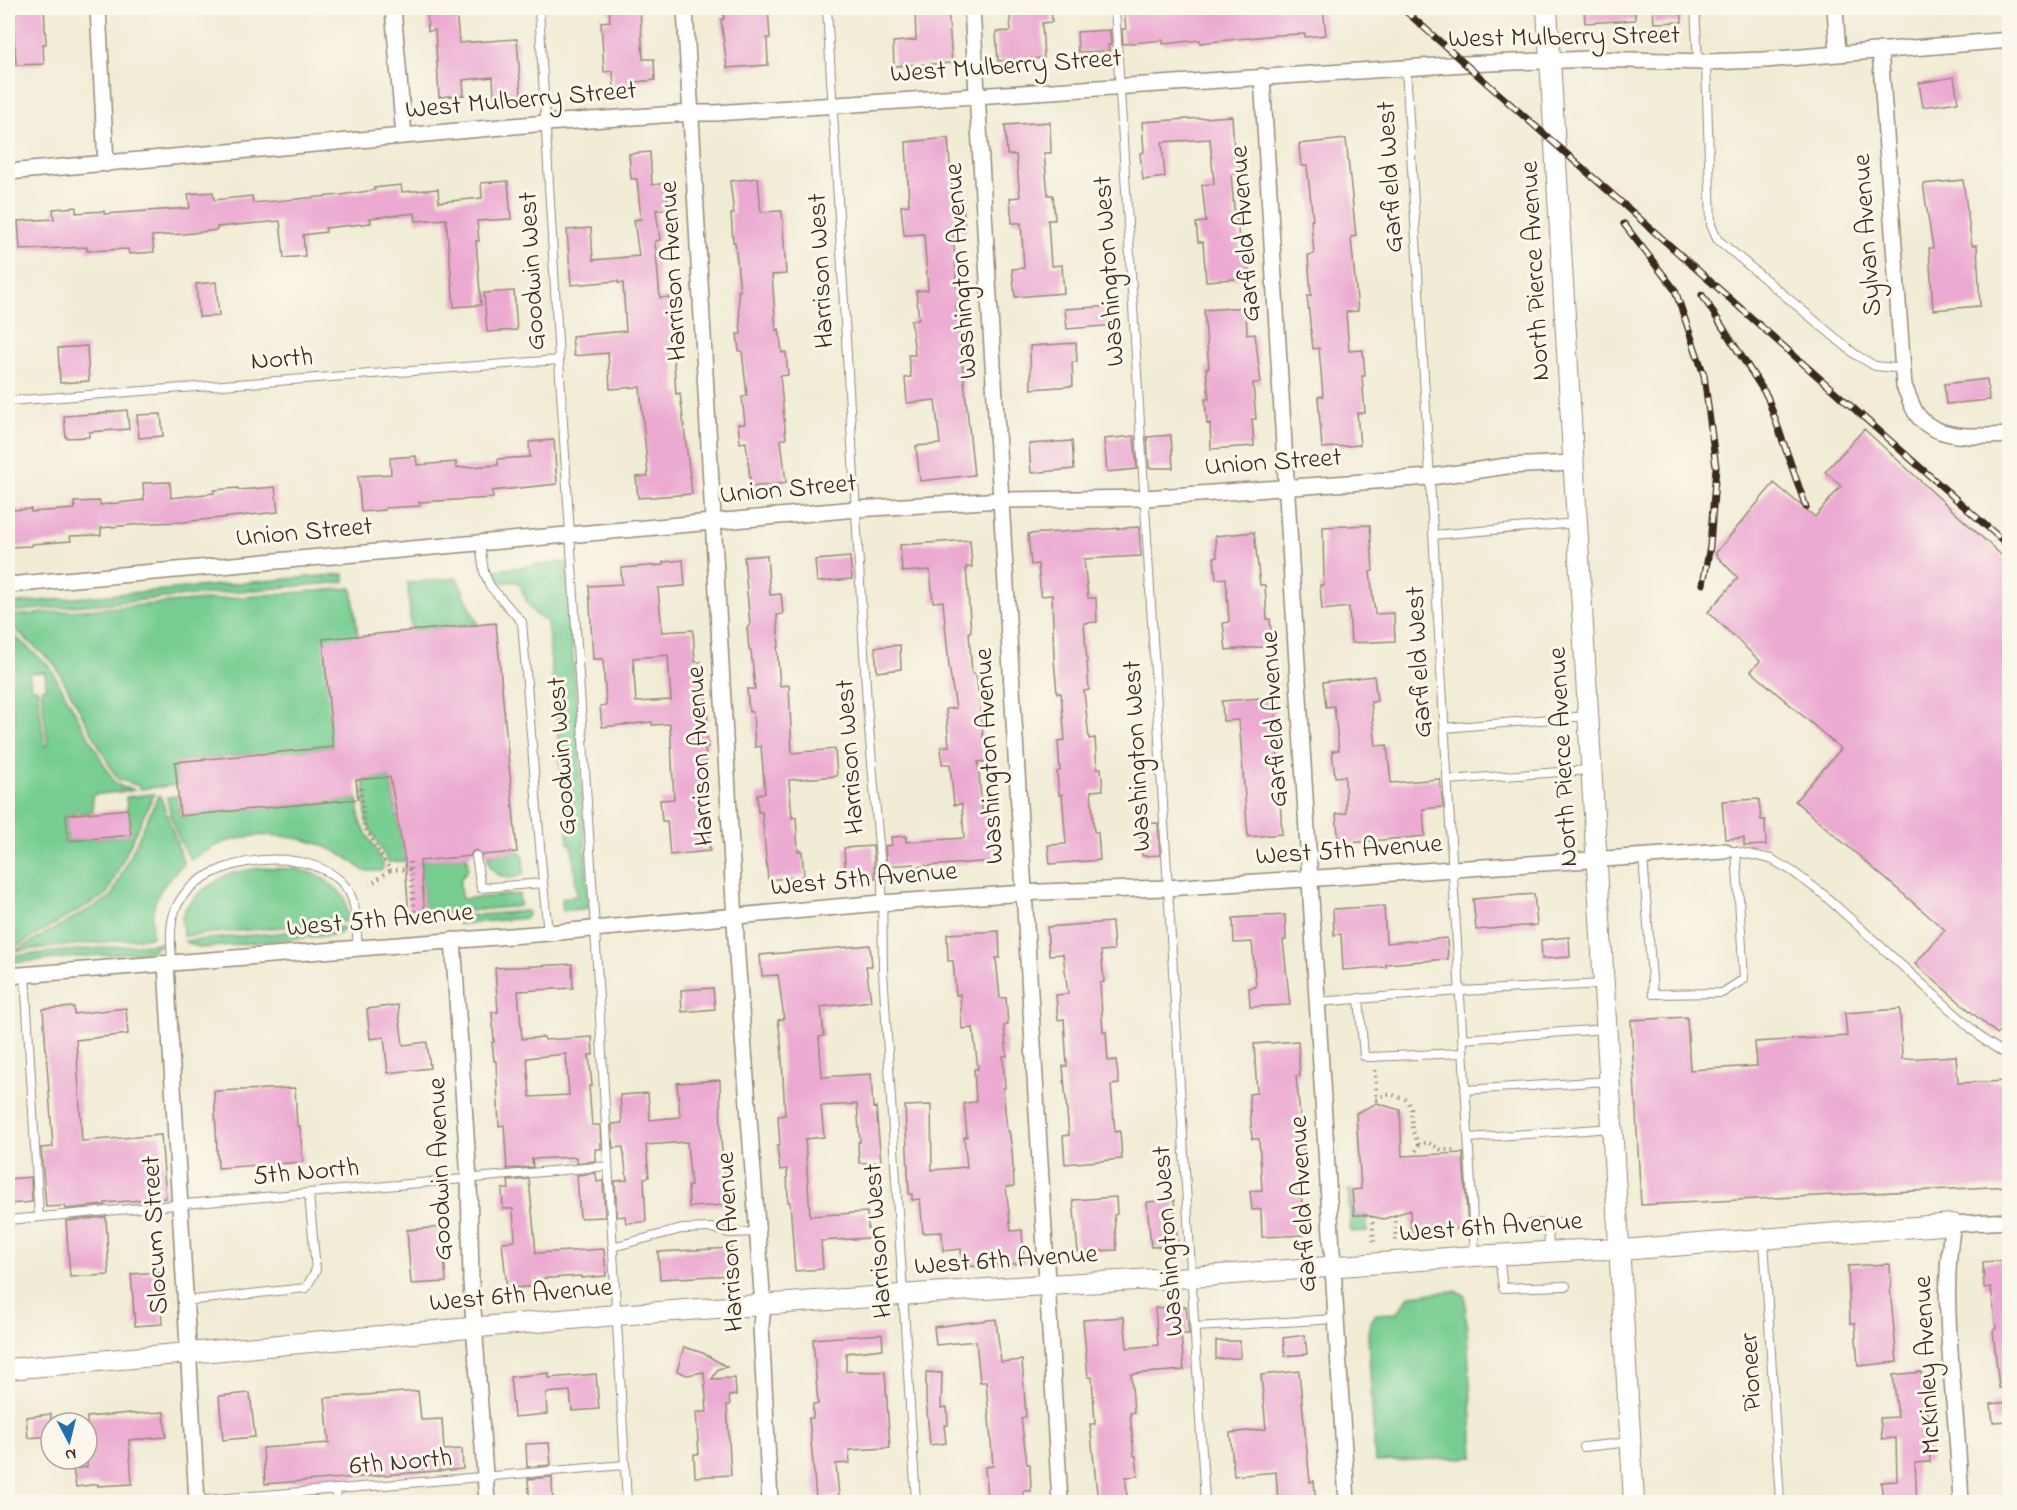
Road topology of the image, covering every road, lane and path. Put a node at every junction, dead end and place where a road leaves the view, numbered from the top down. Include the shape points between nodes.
1 (98, 8) edge
2 (393, 8) edge
3 (539, 8) edge
4 (685, 8) edge
5 (826, 8) edge
6 (972, 8) edge
7 (1115, 8) edge
8 (1547, 8) edge
9 (1695, 8) edge
10 (1835, 8) edge
11 (2010, 40) edge
12 (1880, 50) junction
13 (1838, 54) junction
14 (1550, 60) junction
15 (1702, 62) junction
16 (1406, 67) junction
17 (1262, 76) junction
18 (1120, 86) junction
19 (976, 95) junction
20 (833, 104) junction
21 (692, 112) junction
22 (546, 123) junction
23 (404, 136) junction
24 (106, 164) junction
25 (8, 172) edge
26 (559, 360) junction
27 (1903, 369) junction
28 (8, 401) edge
29 (2010, 435) edge
30 (1574, 464) junction
31 (1430, 477) junction
32 (1287, 488) junction
33 (1145, 498) junction
34 (1001, 501) junction
35 (857, 509) junction
36 (714, 523) junction
37 (1577, 523) junction
38 (570, 534) junction
39 (1433, 535) junction
40 (480, 543) junction
41 (8, 585) edge
42 (1588, 716) junction
43 (1444, 728) junction
44 (1592, 770) junction
45 (1447, 780) junction
46 (356, 787) dead end
47 (1731, 851) junction
48 (476, 856) dead end
49 (1643, 856) junction
50 (1596, 859) junction
51 (410, 862) dead end
52 (410, 869) junction
53 (1452, 869) junction
54 (390, 870) junction
55 (1310, 879) junction
56 (543, 883) junction
57 (370, 885) dead end
58 (1167, 888) junction
59 (1023, 893) junction
60 (881, 903) junction
61 (735, 916) junction
62 (415, 918) dead end
63 (595, 929) junction
64 (548, 933) junction
65 (453, 940) junction
66 (358, 949) junction
67 (169, 964) junction
68 (25, 974) junction
69 (8, 976) edge
70 (1604, 984) junction
71 (1460, 991) junction
72 (1359, 998) junction
73 (1318, 1002) junction
74 (1607, 1029) junction
75 (1462, 1039) junction
76 (1463, 1053) junction
77 (1375, 1057) junction
78 (2010, 1057) edge
79 (1610, 1081) junction
80 (1466, 1090) junction
81 (1613, 1128) junction
82 (1469, 1138) junction
83 (1419, 1145) junction
84 (1470, 1149) junction
85 (1416, 1151) dead end
86 (608, 1166) junction
87 (469, 1179) junction
88 (309, 1194) junction
89 (180, 1205) junction
90 (1395, 1215) dead end
91 (1372, 1216) dead end
92 (39, 1217) junction
93 (8, 1220) edge
94 (2010, 1221) edge
95 (1567, 1222) dead end
96 (1530, 1224) dead end
97 (1548, 1224) junction
98 (1953, 1224) junction
99 (757, 1232) junction
100 (1442, 1233) dead end
101 (1414, 1239) dead end
102 (1764, 1240) junction
103 (1396, 1241) dead end
104 (1374, 1243) dead end
105 (612, 1247) junction
106 (1550, 1251) junction
107 (1621, 1251) junction
108 (1499, 1255) junction
109 (1475, 1256) junction
110 (1334, 1266) junction
111 (1192, 1277) junction
112 (1047, 1285) junction
113 (1566, 1286) dead end
114 (905, 1295) junction
115 (185, 1301) junction
116 (763, 1306) junction
117 (616, 1315) junction
118 (1336, 1319) junction
119 (475, 1327) junction
120 (1195, 1327) junction
121 (188, 1352) junction
122 (8, 1369) edge
123 (1632, 1442) junction
124 (1584, 1447) dead end
125 (625, 1465) junction
126 (486, 1477) junction
127 (336, 1489) junction
128 (197, 1502) edge
129 (180, 1503) edge
130 (337, 1503) edge
131 (487, 1503) edge
132 (627, 1503) edge
133 (770, 1503) edge
134 (916, 1503) edge
135 (1060, 1503) edge
136 (1204, 1503) edge
137 (1347, 1503) edge
138 (1634, 1503) edge
139 (1780, 1503) edge
140 (1960, 1503) edge

1 - 24 street
2 - 23 street
3 - 22 lane, Goodwin West
4 - 21 street, Harrison Avenue
5 - 20 lane, Harrison West
6 - 19 street, Washington Avenue
7 - 18 lane, Washington West
8 - 14 street, North Pierce Avenue
9 - 15 lane
10 - 13 street
11 - 12 street, West Mulberry Street
12 - 13 street, West Mulberry Street
12 - 27 street, Sylvan Avenue
13 - 15 street, West Mulberry Street
14 - 15 street, West Mulberry Street
14 - 16 street, West Mulberry Street
14 - 30 street, North Pierce Avenue
15 - 27 lane via 1711,225 1717,239 1856,355 1875,366
16 - 17 street, West Mulberry Street
16 - 31 lane, Garfield West
17 - 18 street, West Mulberry Street
17 - 32 street, Garfield Avenue
18 - 19 street, West Mulberry Street
18 - 33 lane, Washington West
19 - 20 street, West Mulberry Street
19 - 34 street, Washington Avenue
20 - 21 street, West Mulberry Street
20 - 35 lane, Harrison West
21 - 22 street, West Mulberry Street
21 - 36 street, Harrison Avenue
22 - 23 street, West Mulberry Street
22 - 26 lane, Goodwin West
23 - 24 street, West Mulberry Street
24 - 25 street, West Mulberry Street
26 - 28 lane, North
26 - 38 lane, Goodwin West
27 - 29 street, Sylvan Avenue via 1904,386 1916,413 1930,426 1974,437
30 - 31 street, Union Street via 1507,466
30 - 37 street, North Pierce Avenue
31 - 32 street, Union Street
31 - 39 lane, Garfield West
32 - 33 street, Union Street
32 - 55 street, Garfield Avenue
33 - 34 street, Union Street
33 - 58 lane, Washington West
34 - 35 street, Union Street
34 - 59 street, Washington Avenue
35 - 36 street, Union Street
35 - 60 lane, Harrison West
36 - 38 street, Union Street
36 - 61 street, Harrison Avenue
37 - 39 lane
37 - 42 street, North Pierce Avenue
38 - 40 street, Union Street
38 - 63 lane, Goodwin West
39 - 43 lane, Garfield West
40 - 41 street, Union Street
40 - 56 lane via 490,586 522,622
42 - 43 lane
42 - 44 street, North Pierce Avenue
43 - 45 lane, Garfield West
44 - 45 lane
44 - 50 street, North Pierce Avenue
45 - 53 lane, Garfield West
46 - 54 path via 361,787 364,826
47 - 49 street, West 5th Avenue
47 - 49 lane via 1744,979 1722,993 1653,994
47 - 78 lane via 1771,859 1792,871 1823,894 1984,1040
48 - 56 lane via 481,888
49 - 50 street, West 5th Avenue
50 - 53 street, West 5th Avenue
50 - 70 street, North Pierce Avenue
51 - 52 path
52 - 54 path
52 - 62 path
53 - 55 street, West 5th Avenue
53 - 71 lane, Garfield West
54 - 57 path
55 - 58 street, West 5th Avenue
55 - 73 street, Garfield Avenue
56 - 64 lane
58 - 59 street, West 5th Avenue
58 - 111 lane, Washington West
59 - 60 street, West 5th Avenue
59 - 112 street, Washington Avenue
60 - 61 street, West 5th Avenue
60 - 114 lane, Harrison West
61 - 63 street, West 5th Avenue
61 - 99 street, Harrison Avenue
63 - 64 street, West 5th Avenue
63 - 86 lane, Goodwin West
64 - 65 street, West 5th Avenue
65 - 66 street, West 5th Avenue
65 - 87 street, Goodwin Avenue
66 - 67 street, West 5th Avenue
66 - 67 lane via 353,900 344,885 314,867 262,860 214,872 183,895 172,925
67 - 68 street, West 5th Avenue
67 - 89 street, Slocum Street
68 - 69 street, West 5th Avenue
68 - 92 lane
70 - 71 lane
70 - 74 street, North Pierce Avenue
71 - 72 lane
71 - 75 lane, Garfield West
72 - 73 lane
72 - 77 lane via 1362,1051 1366,1057
73 - 110 street, Garfield Avenue
74 - 75 lane
74 - 79 street, North Pierce Avenue
75 - 76 lane, Garfield West
76 - 77 lane
76 - 80 lane, Garfield West
77 - 83 path via 1377,1100 1390,1094 1407,1100
79 - 80 lane
79 - 81 street, North Pierce Avenue
80 - 82 lane, Garfield West
81 - 82 lane
81 - 107 street, North Pierce Avenue
82 - 84 lane, Garfield West
83 - 84 path via 1427,1142 1442,1150
83 - 85 path
84 - 109 lane, Garfield West
86 - 87 lane, 5th North
86 - 105 lane, Goodwin West
87 - 88 lane, 5th North
87 - 119 street, Goodwin Avenue
88 - 89 lane, 5th North
88 - 115 lane via 315,1270 306,1288
89 - 92 lane, 5th North
89 - 115 street, Slocum Street
90 - 103 path
91 - 104 path
92 - 93 lane, 5th North
94 - 98 street, West 6th Avenue
95 - 97 lane
96 - 97 lane
97 - 106 lane
98 - 102 street, West 6th Avenue
98 - 140 street, McKinley Avenue via 1946,1271 1947,1318
99 - 105 lane via 682,1229
99 - 116 street, Harrison Avenue
100 - 101 path via 1414,1233
102 - 107 street, West 6th Avenue
102 - 139 lane, Pioneer
105 - 117 lane, Goodwin West
106 - 107 street, West 6th Avenue
106 - 108 street, West 6th Avenue
107 - 123 street, North Pierce Avenue
108 - 109 street, West 6th Avenue
108 - 113 lane via 1503,1288
109 - 110 street, West 6th Avenue
110 - 111 street, West 6th Avenue
110 - 118 street, Garfield Avenue
111 - 112 street, West 6th Avenue
111 - 120 lane, Washington West
112 - 114 street, West 6th Avenue
112 - 135 street, Washington Avenue
114 - 116 street, West 6th Avenue
114 - 134 lane, Harrison West
115 - 121 street, Slocum Street
116 - 117 street, West 6th Avenue
116 - 133 street, Harrison Avenue
117 - 119 street, West 6th Avenue
117 - 125 lane, Goodwin West
118 - 120 lane
118 - 137 street, Garfield Avenue
119 - 121 street, West 6th Avenue
119 - 126 street, Goodwin Avenue
120 - 136 lane, Washington West
121 - 122 street, West 6th Avenue
121 - 128 street, Slocum Street
123 - 124 lane
123 - 138 street, North Pierce Avenue
125 - 126 lane, 6th North
125 - 132 lane, Goodwin West
126 - 127 lane, 6th North
126 - 131 street, Goodwin Avenue
127 - 128 lane, 6th North
127 - 130 lane
128 - 129 lane, 6th North

